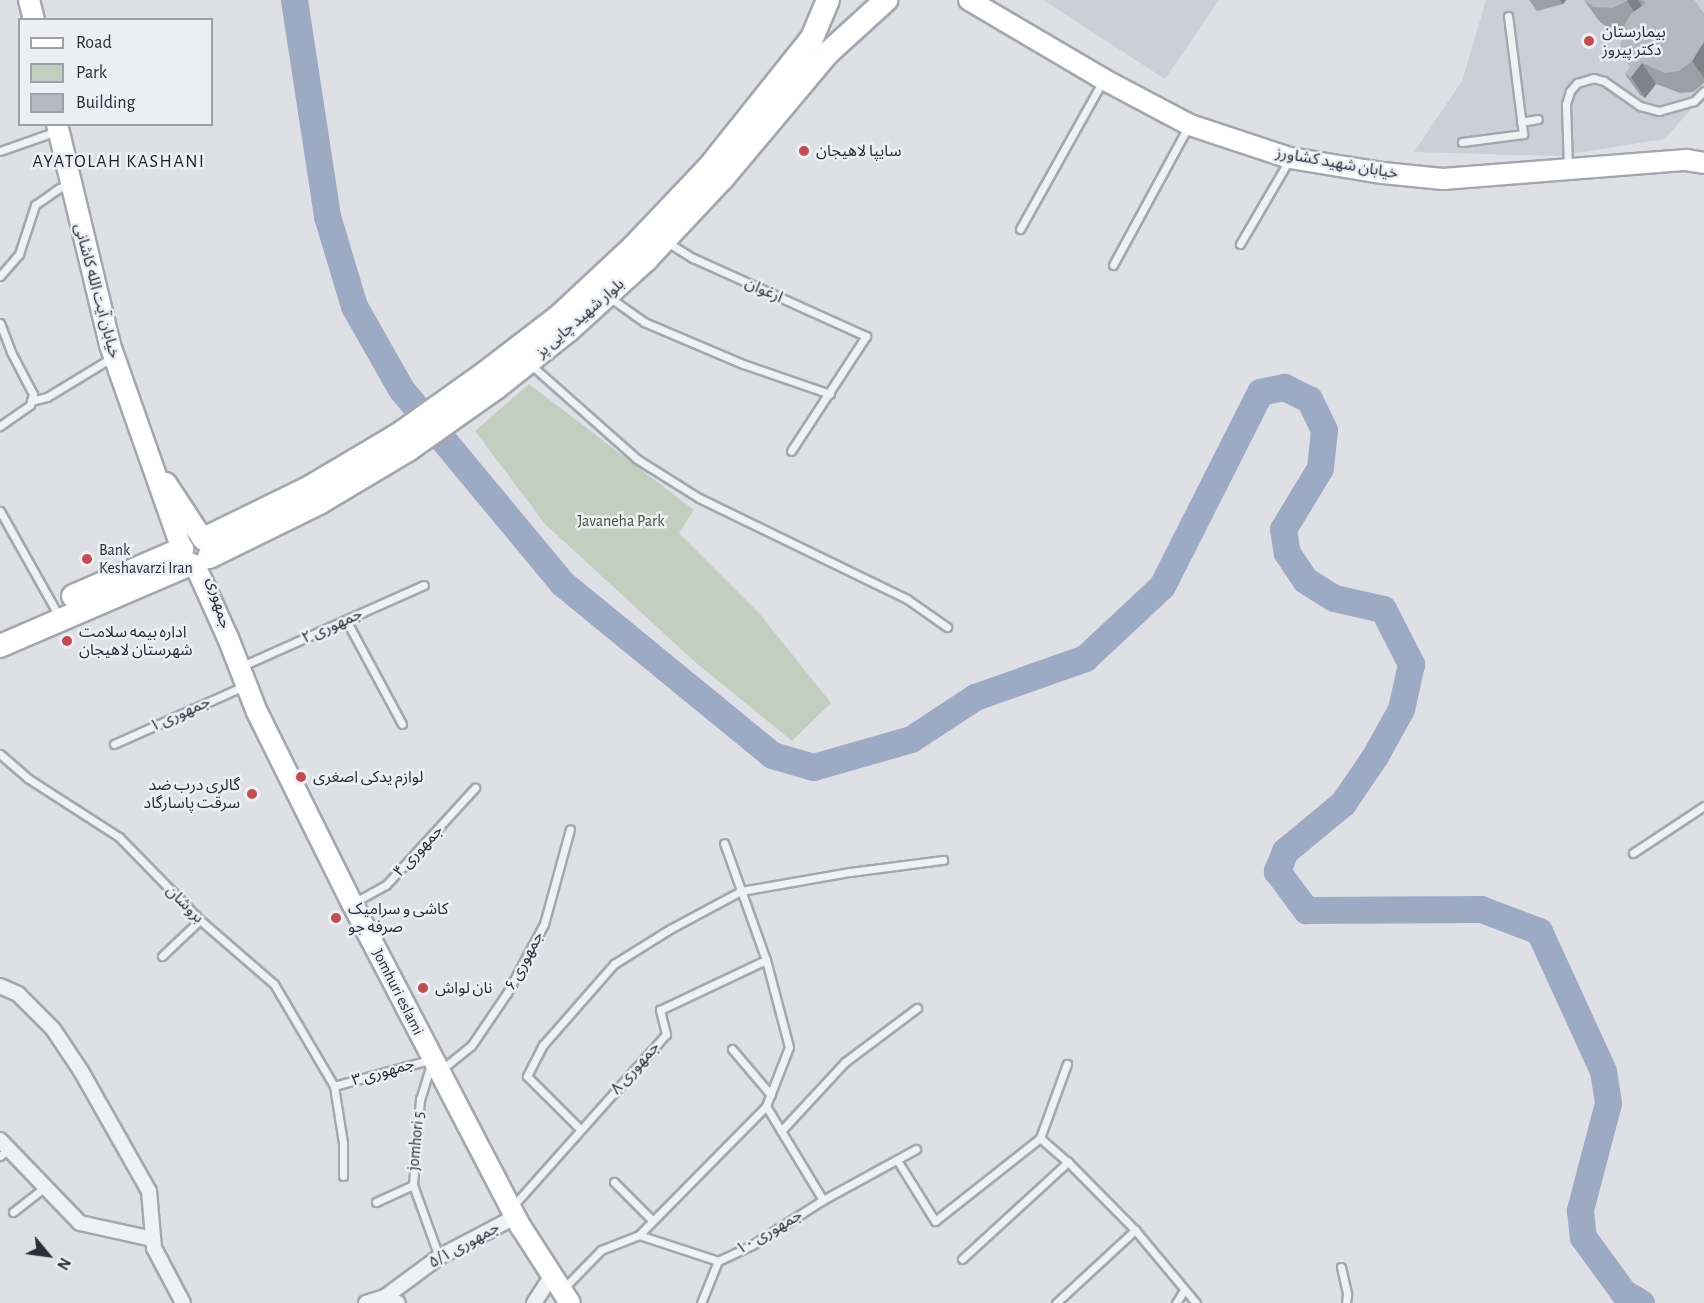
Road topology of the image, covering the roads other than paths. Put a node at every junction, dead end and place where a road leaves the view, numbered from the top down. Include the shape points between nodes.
1 (29, 0) edge
2 (828, 0) edge
3 (886, 0) edge
4 (969, 0) edge
5 (1508, 16) dead end
6 (33, 18) edge
7 (1103, 80) junction
8 (1704, 91) edge
9 (1538, 119) dead end
10 (1521, 122) junction
11 (1190, 125) junction
12 (58, 128) edge
13 (1462, 141) dead end
14 (0, 151) edge
15 (1290, 158) junction
16 (1704, 163) edge
17 (1568, 171) junction
18 (70, 185) junction
19 (1020, 229) dead end
20 (665, 240) junction
21 (1240, 244) dead end
22 (1113, 265) dead end
23 (1, 273) edge
24 (607, 296) junction
25 (0, 323) edge
26 (114, 357) junction
27 (528, 363) junction
28 (830, 394) junction
29 (31, 401) junction
30 (461, 402) junction
31 (0, 426) edge
32 (791, 452) dead end
33 (0, 511) edge
34 (199, 553) junction
35 (424, 585) dead end
36 (57, 612) junction
37 (346, 620) junction
38 (947, 627) dead end
39 (0, 629) edge
40 (228, 638) joint
41 (0, 646) edge
42 (243, 676) junction
43 (402, 724) dead end
44 (114, 744) dead end
45 (0, 754) edge
46 (475, 788) dead end
47 (1704, 806) edge
48 (570, 829) dead end
49 (724, 843) dead end
50 (1633, 854) dead end
51 (944, 860) dead end
52 (741, 891) junction
53 (352, 903) junction
54 (200, 920) junction
55 (162, 956) dead end
56 (766, 960) junction
57 (0, 986) edge
58 (917, 1008) dead end
59 (732, 1049) dead end
60 (1067, 1064) dead end
61 (436, 1065) junction
62 (334, 1086) junction
63 (771, 1095) junction
64 (766, 1106) junction
65 (580, 1129) junction
66 (780, 1131) junction
67 (1040, 1138) junction
68 (2, 1149) edge
69 (916, 1149) dead end
70 (897, 1160) junction
71 (1068, 1162) junction
72 (343, 1176) dead end
73 (614, 1182) dead end
74 (413, 1185) junction
75 (45, 1187) junction
76 (823, 1200) junction
77 (376, 1202) dead end
78 (13, 1212) dead end
79 (513, 1213) junction
80 (651, 1220) junction
81 (1135, 1230) junction
82 (639, 1234) junction
83 (153, 1239) junction
84 (438, 1257) junction
85 (962, 1259) dead end
86 (718, 1261) junction
87 (1341, 1267) dead end
88 (561, 1290) edge
89 (1184, 1290) junction
90 (392, 1300) edge
91 (183, 1303) edge
92 (366, 1303) edge
93 (534, 1303) edge
94 (701, 1303) edge
95 (1056, 1303) edge
96 (1176, 1303) edge
97 (1196, 1303) edge
98 (1346, 1303) edge

1 - 6 main road
2 - 30 main road, بلوار شهید چایی پز via 812,38 709,167 633,248
3 - 20 main road, بلوار شهید چایی پز via 828,53
4 - 7 main road, خیابان شهید کشاورز
5 - 10 lane
7 - 11 main road, خیابان شهید کشاورز
7 - 19 lane
8 - 17 lane via 1694,101 1659,111 1640,106 1604,81 1593,78 1577,83 1566,104
9 - 10 lane
10 - 13 lane via 1522,134
11 - 15 main road, خیابان شهید کشاورز
11 - 22 lane
12 - 14 lane
12 - 18 main road, خیابان آیت الله کاشانی
15 - 17 main road, خیابان شهید کشاورز via 1443,179
15 - 21 lane
16 - 17 main road, خیابان شهید کشاورز via 1686,160
18 - 23 lane via 35,205 19,254
18 - 26 main road, خیابان آیت الله کاشانی
20 - 24 main road, بلوار شهید چایی پز
20 - 28 lane, ارغوان via 693,258 866,336
24 - 27 main road, بلوار شهید چایی پز
24 - 28 lane via 644,322 743,364
25 - 29 lane via 33,394
26 - 29 lane via 47,397
26 - 34 main road, خیابان آیت الله کاشانی via 149,455
27 - 30 main road, بلوار شهید چایی پز
27 - 38 lane via 637,459 699,498 907,599
28 - 32 lane
29 - 31 lane
30 - 34 main road, بلوار شهید چایی پز via 403,443 310,487
33 - 36 lane
34 - 36 main road, بلوار شهید چایی پز
34 - 40 main road, جمهوری
35 - 37 lane, جمهوری ۲
36 - 39 main road
36 - 41 main road
37 - 42 lane, جمهوری ۲
37 - 43 lane
40 - 42 main road, Jomhuri eslami
42 - 44 lane, جمهوری ۱
42 - 53 main road, Jomhuri eslami
45 - 54 lane, بروشان via 29,779 119,837
46 - 53 lane, جمهوری ۴ via 386,885
47 - 50 lane
48 - 61 lane, جمهوری ۶ via 544,924 507,993 471,1046
49 - 52 lane
51 - 52 lane
52 - 56 lane
52 - 65 lane via 614,964 543,1045 527,1076
53 - 61 main road, Jomhuri eslami
54 - 55 lane
54 - 62 lane, بروشان via 274,984
56 - 63 lane via 789,1047
56 - 65 lane, جمهوری ۸ via 660,1010 666,1034
57 - 83 street via 18,994 53,1029 81,1071 149,1191
58 - 66 lane via 845,1062
59 - 63 lane
60 - 67 lane
61 - 62 lane, جمهوری ۳
61 - 74 lane, jomhori 5 via 420,1099
61 - 79 main road, Jomhuri eslami
62 - 72 lane via 343,1143
63 - 64 lane
64 - 66 lane
64 - 80 lane
65 - 79 lane, جمهوری ۸
66 - 76 lane
67 - 70 lane via 935,1221
67 - 71 lane
68 - 75 street
69 - 70 lane, جمهوری ۱۰
70 - 76 lane, جمهوری ۱۰
71 - 81 lane
71 - 85 lane
73 - 80 lane
74 - 77 lane
74 - 84 lane, jomhori 5
75 - 78 lane
75 - 83 street via 80,1223
76 - 86 lane, جمهوری ۱۰ via 752,1245
79 - 84 street, جمهوری ۵/۱
79 - 88 main road, Jomhuri eslami
80 - 82 lane
81 - 89 lane
81 - 95 lane
82 - 86 lane, جمهوری ۱۰
82 - 88 lane via 601,1250
83 - 91 street
84 - 90 street, جمهوری ۵/۱
86 - 94 lane
87 - 98 lane
88 - 93 street
89 - 96 lane
89 - 97 lane
90 - 92 street, جمهوری ۵/۱

